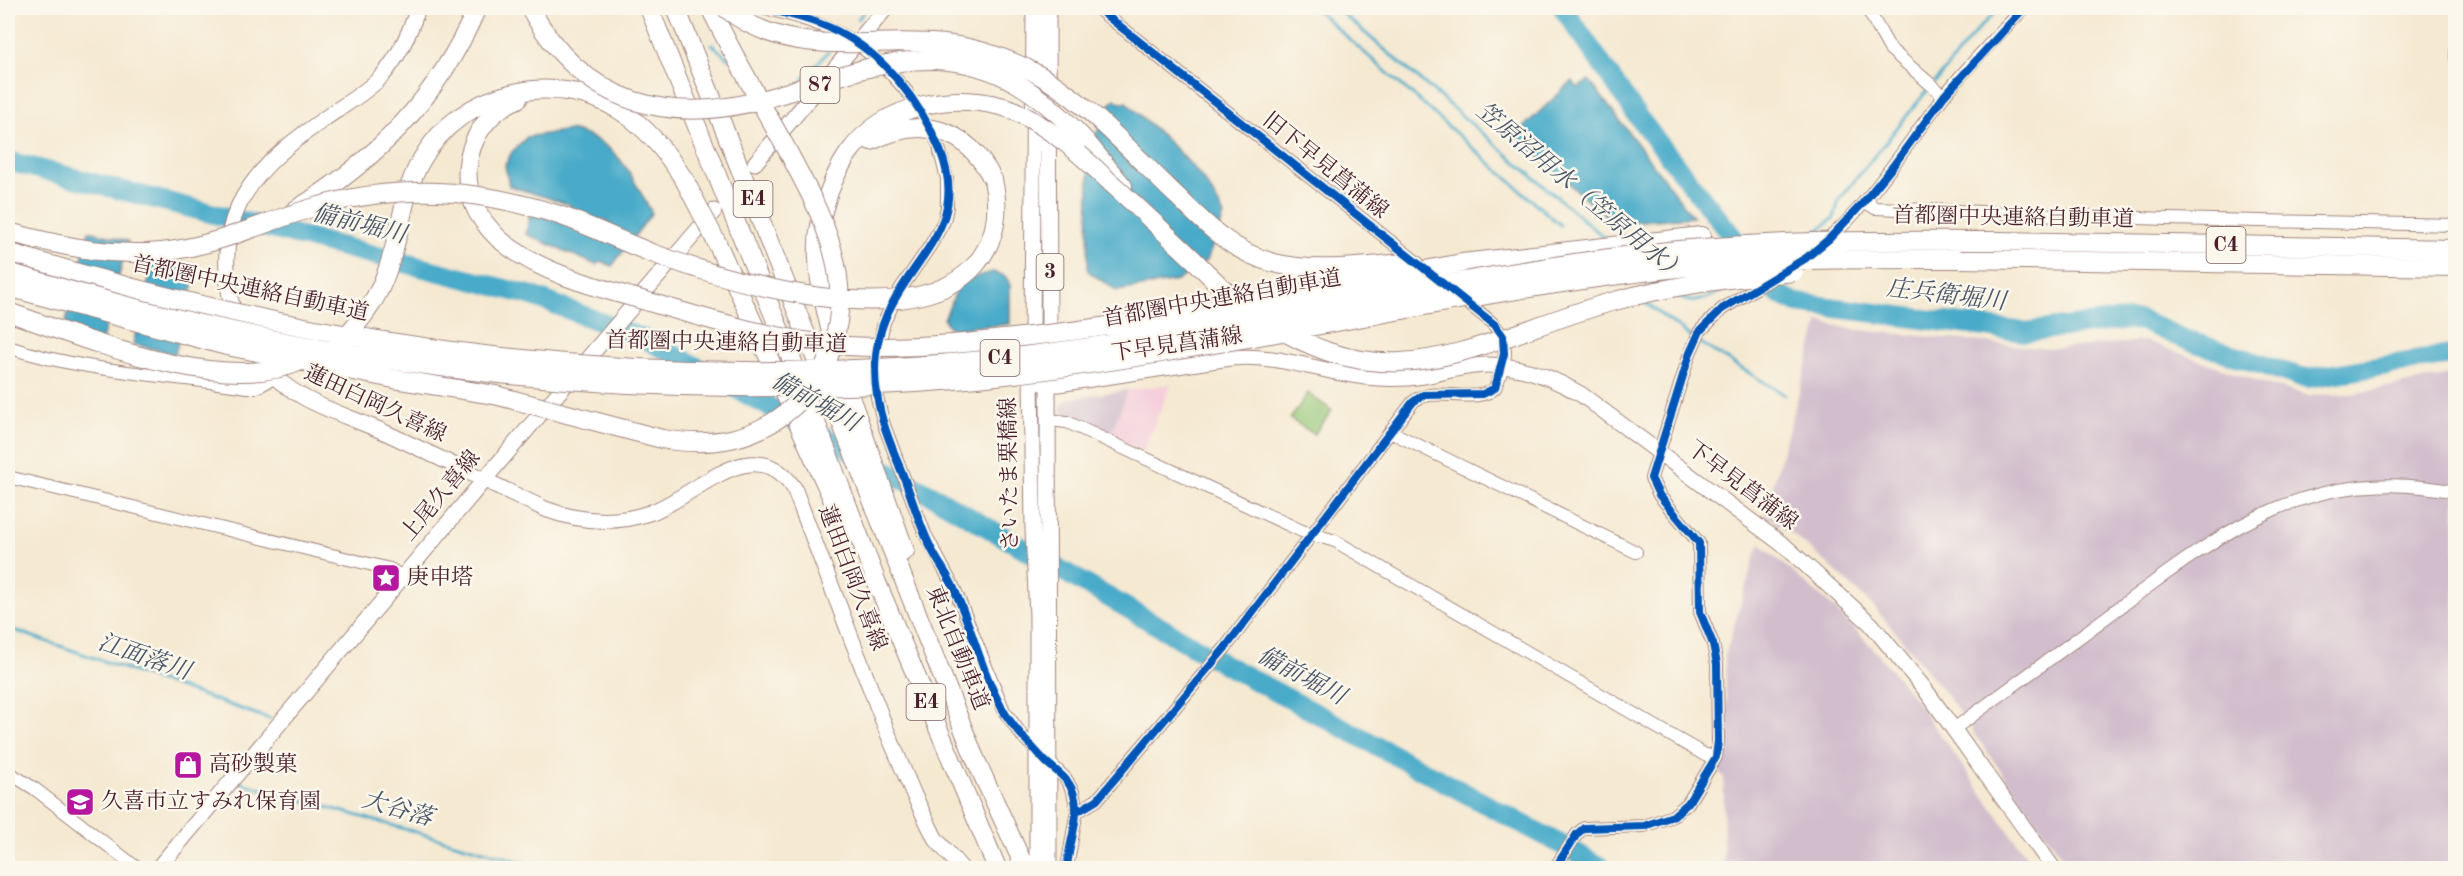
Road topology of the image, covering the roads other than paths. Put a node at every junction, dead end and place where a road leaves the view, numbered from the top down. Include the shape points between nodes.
1 (418, 8) edge
2 (477, 8) edge
3 (530, 8) edge
4 (649, 8) edge
5 (676, 8) edge
6 (710, 8) edge
7 (725, 8) edge
8 (764, 8) edge
9 (886, 8) edge
10 (1034, 8) edge
11 (1048, 8) edge
12 (1097, 8) edge
13 (1867, 8) edge
14 (2024, 8) edge
15 (857, 42) junction
16 (2456, 51) edge
17 (2456, 58) edge
18 (558, 91) junction
19 (907, 92) tunnel mouth
20 (1944, 96) junction
21 (940, 151) tunnel mouth
22 (755, 163) dead end
23 (841, 168) junction
24 (1865, 201) junction
25 (714, 211) dead end
26 (1149, 217) junction
27 (282, 218) junction
28 (2456, 225) edge
29 (8, 232) edge
30 (1996, 241) junction
31 (2456, 249) edge
32 (8, 252) edge
33 (1958, 259) junction
34 (1462, 263) junction
35 (2456, 267) edge
36 (8, 272) edge
37 (8, 287) edge
38 (8, 312) edge
39 (8, 347) edge
40 (1501, 366) junction
41 (274, 378) junction
42 (1031, 382) junction
43 (1048, 384) junction
44 (1048, 420) junction
45 (1391, 432) junction
46 (1659, 451) junction
47 (8, 477) edge
48 (484, 479) junction
49 (2456, 492) edge
50 (1311, 535) junction
51 (1636, 552) dead end
52 (403, 578) junction
53 (877, 584) junction
54 (932, 651) junction
55 (1954, 729) junction
56 (1038, 753) junction
57 (1716, 757) junction
58 (1049, 765) junction
59 (8, 772) edge
60 (1077, 810) junction
61 (137, 868) edge
62 (158, 868) edge
63 (961, 868) edge
64 (997, 868) edge
65 (1025, 868) edge
66 (1037, 868) edge
67 (1049, 868) edge
68 (1067, 868) edge
69 (1555, 868) edge
70 (2053, 868) edge

1 - 41 main road, 蓮田白岡久喜線 via 400,50 382,76 264,166 240,201 227,243 229,299 238,328
2 - 27 highway, bridge via 455,52 404,124 362,165
3 - 26 highway, bridge via 553,45 585,75 621,96 662,108 706,110 752,103 846,74 914,60 955,62 995,72 1059,112
4 - 53 highway, E4, bridge via 798,375
5 - 54 highway, 東北自動車道 / E4
6 - 37 highway, bridge via 814,201 833,250 841,289 835,339 819,377 784,416 752,434 718,442 662,439 495,395 227,346
7 - 34 highway, bridge via 761,30 795,40 944,44 988,53 1027,68 1059,88 1097,120 1223,238 1255,256 1293,266
8 - 15 street via 801,17
9 - 15 main road, 87
10 - 42 main road, さいたま栗橋線 / 3
11 - 43 main road, さいたま栗橋線 / 3
12 - 40 street, 旧下早見菖蒲線 via 1495,325 1503,336
13 - 20 street via 1890,49
14 - 20 street
15 - 19 street
15 - 22 main road, 87
16 - 17 street
18 - 34 highway, bridge via 512,101 483,124 474,140 467,173 472,200 487,226 525,259 542,267 618,293 775,335 846,345 953,344 1177,315
18 - 38 highway, bridge via 511,93 475,106 443,130 422,158 410,183 392,258 373,304 339,342 318,354 275,370 236,373 198,369 77,336
18 - 53 highway, bridge via 589,96 621,111 656,141 685,181 717,243 858,555
20 - 24 street
21 - 56 street via 947,179 944,221 891,306 880,336 875,380 884,425 925,534 954,590 1004,711
23 - 26 highway, bridge via 848,154 866,136 895,116 929,104 967,100 1013,110 1060,137
23 - 27 highway, bridge via 868,142 902,129 938,130 967,144 993,180 998,212 983,256 957,281 926,295 884,301 828,297 740,280 651,253 555,214 478,195 378,195 330,203
23 - 54 highway via 824,206 819,232 819,272 838,361 918,589
24 - 28 street via 1875,208
24 - 46 street via 1806,258 1722,309 1700,330
25 - 48 main road, 上尾久喜線
26 - 33 highway, bridge via 1231,295 1282,332 1335,354 1390,363 1426,361 1463,352 1612,302 1689,284
27 - 29 highway, bridge via 223,240 152,253 96,252
30 - 31 highway, 首都圏中央連絡自動車道 / C4
30 - 32 highway, 首都圏中央連絡自動車道 / C4, bridge via 1800,242 1637,255 1053,351 900,367 725,371 533,361 356,338 161,296
30 - 34 highway, bridge via 1964,232 1893,230 1702,236
33 - 35 highway, 首都圏中央連絡自動車道 / C4
33 - 36 highway, 首都圏中央連絡自動車道 / C4, bridge via 1818,260 1652,270 1078,366 905,384 719,388 537,380 352,355 157,314
39 - 41 street via 54,360 247,387 257,387
40 - 43 main road, 下早見菖蒲線 via 1380,378 1263,357 1241,357
40 - 45 street via 1492,390 1483,394 1420,396
40 - 46 main road, 下早見菖蒲線 via 1569,387
41 - 48 main road, 蓮田白岡久喜線 via 300,396
42 - 43 main road, 下早見菖蒲線
42 - 56 main road, さいたま栗橋線 / 3
43 - 44 main road, さいたま栗橋線 / 3
44 - 50 street via 1067,422
44 - 58 main road, さいたま栗橋線 / 3
45 - 50 street
45 - 51 street
46 - 55 main road, 下早見菖蒲線 via 1786,547 1870,624 1898,654
46 - 57 street via 1652,483 1695,537 1700,550 1700,612 1717,663
47 - 52 street via 390,569
48 - 52 main road, 上尾久喜線
48 - 63 main road, 蓮田白岡久喜線 via 561,515 608,522 662,508 737,466 763,464 780,472 794,488 914,795 935,838
49 - 55 street via 2380,484 2336,489 2288,503 2244,523 2197,550
50 - 57 street via 1335,541 1706,755
50 - 60 street via 1225,648 1097,800
52 - 62 main road, 上尾久喜線
53 - 64 highway, E4
54 - 65 highway, 東北自動車道 / E4
55 - 70 main road, 下早見菖蒲線
56 - 58 street
56 - 66 main road, さいたま栗橋線 / 3
57 - 69 street via 1688,803 1673,816 1644,826 1588,826 1577,834
58 - 60 street via 1070,785
58 - 67 main road, さいたま栗橋線 / 3
59 - 61 street
60 - 68 street

